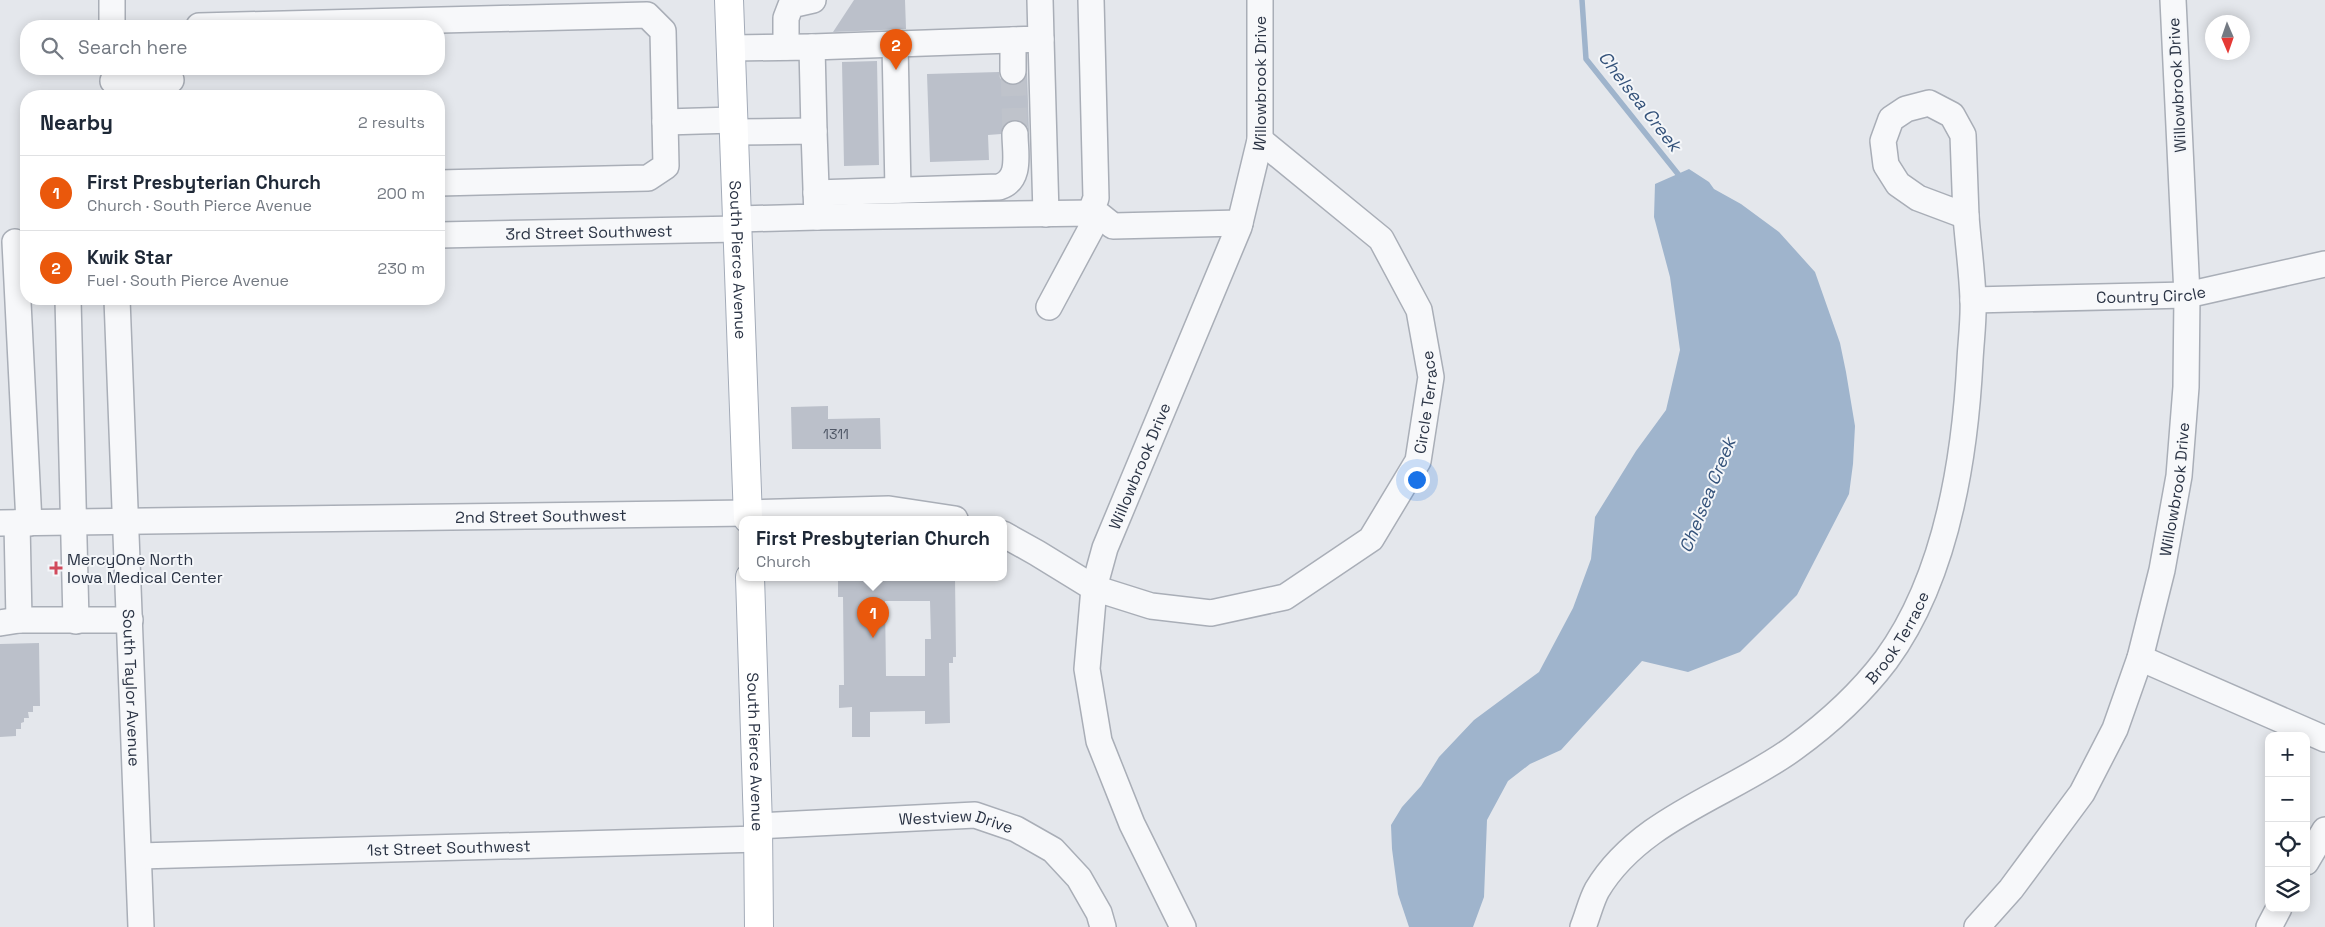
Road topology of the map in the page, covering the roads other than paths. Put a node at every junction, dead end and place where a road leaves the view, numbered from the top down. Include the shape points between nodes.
1 (112, 0) edge
2 (729, 0) edge
3 (813, 0) edge
4 (1040, 0) edge
5 (1091, 0) edge
6 (1260, 0) edge
7 (2173, 0) edge
8 (112, 20) edge
9 (443, 20) edge
10 (1041, 39) junction
11 (1013, 40) junction
12 (895, 44) junction
13 (786, 47) junction
14 (812, 47) junction
15 (732, 48) junction
16 (1013, 71) tunnel mouth
17 (113, 82) edge
18 (171, 82) edge
19 (665, 122) junction
20 (735, 126) junction
21 (814, 132) junction
22 (1015, 134) tunnel mouth
23 (1260, 140) junction
24 (445, 183) edge
25 (898, 190) junction
26 (816, 205) junction
27 (1046, 214) junction
28 (1093, 214) junction
29 (1966, 216) junction
30 (1240, 223) junction
31 (738, 224) junction
32 (445, 235) edge
33 (14, 242) edge
34 (2325, 264) edge
35 (20, 282) edge
36 (2187, 295) junction
37 (1973, 300) junction
38 (21, 305) edge
39 (68, 305) edge
40 (118, 305) edge
41 (1049, 307) dead end
42 (739, 516) edge
43 (748, 516) edge
44 (937, 516) edge
45 (126, 521) junction
46 (73, 522) junction
47 (15, 523) edge
48 (1007, 536) edge
49 (750, 581) edge
50 (1094, 588) junction
51 (130, 620) junction
52 (76, 621) junction
53 (9, 622) edge
54 (2140, 658) junction
55 (2325, 739) edge
56 (2325, 830) edge
57 (758, 833) junction
58 (2310, 855) edge
59 (139, 856) junction
60 (2277, 912) edge
61 (141, 927) edge
62 (760, 927) edge
63 (1103, 927) edge
64 (1183, 927) edge
65 (1583, 927) edge
66 (1977, 927) edge
67 (2268, 927) edge

1 - 8 street
2 - 15 main road, South Pierce Avenue
3 - 13 street via 791,5 786,18
4 - 10 street
5 - 28 street via 1096,198
6 - 23 street, Willowbrook Drive
7 - 36 street, Willowbrook Drive
9 - 19 street via 647,15 664,31
10 - 11 street
10 - 27 street
11 - 12 street
11 - 16 street
12 - 14 street
12 - 25 street
13 - 14 street
13 - 15 street
14 - 21 street
15 - 20 main road, South Pierce Avenue
17 - 18 street
19 - 20 street
19 - 24 street via 666,166 648,178
20 - 21 street
20 - 31 main road, South Pierce Avenue
21 - 26 street
22 - 25 street via 1014,176 1008,184 999,187
23 - 30 street, Willowbrook Drive
23 - 50 street, Circle Terrace via 1381,239 1419,310 1431,377 1418,461 1371,539 1286,597 1211,613 1151,606
25 - 26 street
26 - 27 street
26 - 31 street, 3rd Street Southwest
27 - 28 street
28 - 30 street via 1098,214 1113,226
28 - 41 street via 1093,225
29 - 29 street, Brook Terrace via 1963,135 1952,115 1930,103 1906,109 1891,119 1884,141 1886,165 1898,184 1918,198
29 - 37 street, Brook Terrace
30 - 50 street, Willowbrook Drive via 1105,548
31 - 32 street, 3rd Street Southwest
31 - 43 main road, South Pierce Avenue
33 - 35 street
34 - 36 street, Country Circle
36 - 37 street, Country Circle
36 - 54 street, Willowbrook Drive via 2186,387 2179,476 2162,570
37 - 65 street, Brook Terrace via 1968,419 1955,496 1937,557 1914,612 1886,660 1845,705 1794,748 1659,828 1619,860 1597,891
38 - 47 street
39 - 46 street
40 - 45 street, South Taylor Avenue
42 - 45 street, 2nd Street Southwest
43 - 44 street, 2nd Street Southwest via 889,508
45 - 46 street, 2nd Street Southwest
45 - 51 street, South Taylor Avenue
46 - 47 street, 2nd Street Southwest
46 - 52 street
47 - 53 street
48 - 50 street
49 - 57 main road, South Pierce Avenue
50 - 64 street, Willowbrook Drive via 1087,669 1099,741 1132,824
51 - 52 street
51 - 59 street, South Taylor Avenue
52 - 53 street
54 - 55 street
54 - 66 street, Willowbrook Drive via 2115,729 2082,793 2011,889
56 - 58 street
57 - 59 street, 1st Street Southwest
57 - 62 main road, South Pierce Avenue
57 - 63 street, Westview Drive via 975,815 1016,828 1053,850 1079,878 1099,913
59 - 61 street, South Taylor Avenue
60 - 67 street

